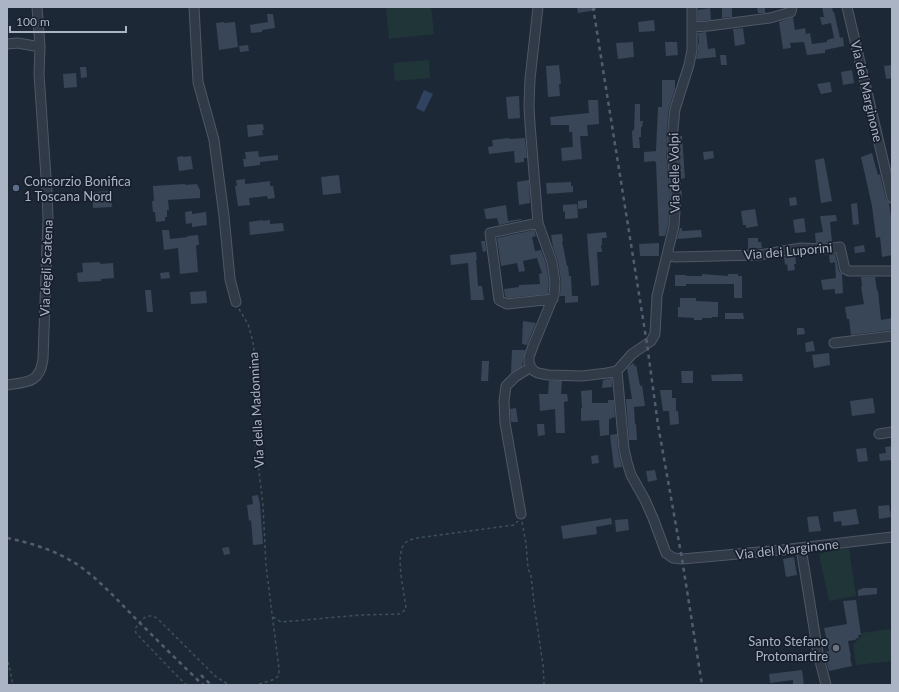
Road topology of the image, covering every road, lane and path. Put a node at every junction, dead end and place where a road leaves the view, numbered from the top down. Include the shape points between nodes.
1 (37, 7) edge
2 (194, 7) edge
3 (538, 7) edge
4 (692, 7) edge
5 (792, 7) edge
6 (847, 7) edge
7 (692, 27) junction
8 (7, 44) edge
9 (40, 46) junction
10 (889, 171) edge
11 (892, 198) edge
12 (538, 223) junction
13 (667, 255) junction
14 (892, 271) edge
15 (553, 299) junction
16 (236, 302) joint
17 (892, 336) edge
18 (834, 343) dead end
19 (531, 367) junction
20 (617, 371) junction
21 (7, 385) edge
22 (892, 432) edge
23 (879, 434) dead end
24 (521, 514) junction
25 (892, 537) edge
26 (801, 548) junction
27 (272, 617) junction
28 (7, 656) edge
29 (544, 684) dead end
30 (13, 685) edge
31 (187, 685) edge
32 (229, 685) edge
33 (256, 685) edge
34 (826, 685) edge

1 - 9 street, Via degli Scatena
2 - 16 street via 198,82 214,140 230,279
3 - 12 street via 529,106
4 - 7 street, Via delle Volpi
5 - 7 street via 791,12 770,18
6 - 10 street, Via del Marginone
7 - 13 street, Via delle Volpi via 689,65 675,109 672,151 676,194 674,226
8 - 9 street
9 - 21 street, Via degli Scatena via 38,74 48,218 43,359 41,370 33,379
10 - 11 street, Via del Marginone
12 - 15 street via 552,262 555,282
12 - 15 street via 490,233 499,300 507,304
13 - 14 street, Via dei Luporini via 759,255 801,248 840,247 845,269 848,271
13 - 20 street, Via delle Volpi via 656,296 654,338 632,354
15 - 19 street via 529,357
16 - 27 path, Via della Madonnina via 248,324 254,349 255,438
17 - 18 street
19 - 20 street via 538,373 548,375 582,376
19 - 24 street via 506,386 504,401 504,423
20 - 26 street, Via del Marginone via 627,462 631,475 651,512 666,553 673,558 682,559
22 - 23 street
24 - 27 path via 514,526 417,538 406,543 400,554 406,609 400,614 281,622
24 - 29 path
25 - 26 street, Via del Marginone
26 - 34 street via 818,653
27 - 33 path, Via della Madonnina via 279,675 275,679
28 - 30 path
31 - 32 path via 136,633 135,629 148,616 156,617 215,676

